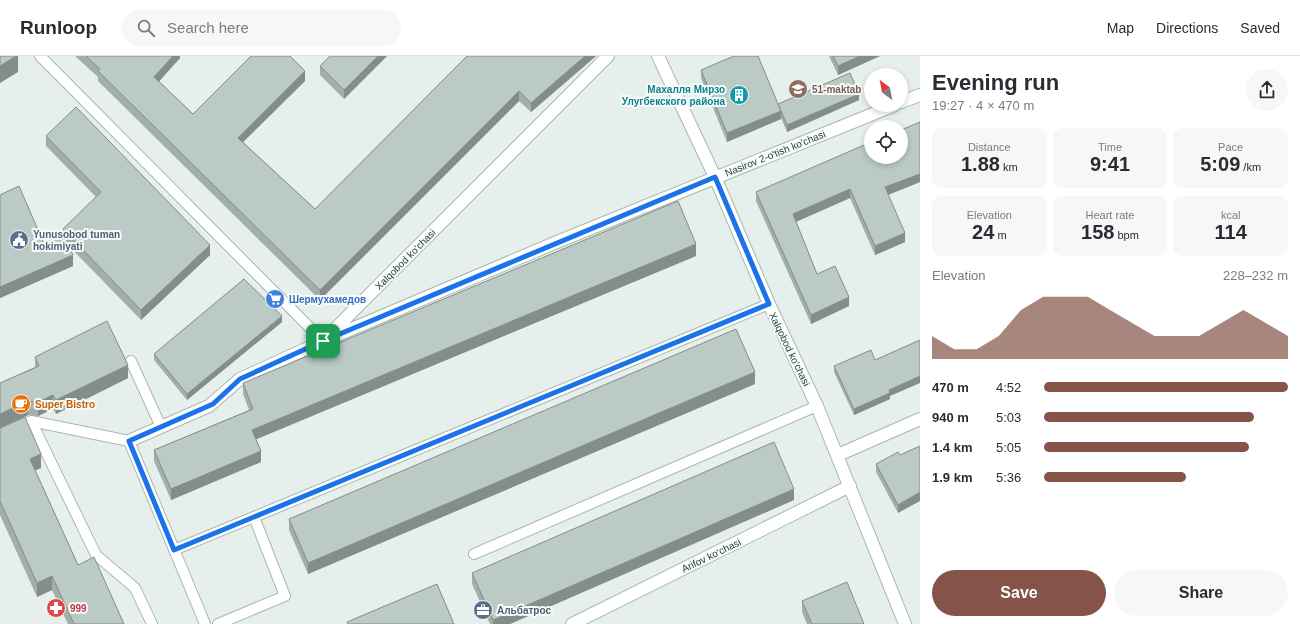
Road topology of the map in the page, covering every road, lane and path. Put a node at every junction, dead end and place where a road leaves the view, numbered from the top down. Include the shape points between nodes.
1 (40, 56) edge
2 (608, 56) edge
3 (658, 56) edge
4 (920, 95) edge
5 (908, 99) edge
6 (878, 112) edge
7 (715, 177) junction
8 (769, 304) junction
9 (323, 341) junction
10 (131, 361) dead end
11 (817, 406) junction
12 (920, 419) edge
13 (31, 422) junction
14 (161, 427) junction
15 (0, 435) edge
16 (129, 441) junction
17 (838, 455) junction
18 (850, 486) junction
19 (254, 517) junction
20 (174, 550) junction
21 (474, 554) dead end
22 (152, 624) edge
23 (205, 624) edge
24 (218, 624) edge
25 (572, 624) edge
26 (905, 624) edge

1 - 9 lane
2 - 9 street, Xalqobod ko'chasi
3 - 7 street, Xalqobod ko'chasi
4 - 5 street
6 - 7 street, Nasirov 2-o'tish ko'chasi
7 - 8 street, Xalqobod ko'chasi
7 - 9 street, Nasirov 2-o'tish ko'chasi
8 - 11 street, Xalqobod ko'chasi
8 - 19 lane
9 - 14 street, Xalqobod ko'chasi via 240,379 213,404
10 - 14 lane
11 - 17 street, Xalqobod ko'chasi
11 - 21 lane
12 - 17 street
13 - 15 lane
13 - 16 lane
13 - 22 lane via 96,555 135,588
14 - 16 street, Xalqobod ko'chasi
16 - 20 lane
17 - 18 street, Xalqobod ko'chasi
18 - 25 street, Arifov ko‘chasi
18 - 26 street, Xalqobod ko'chasi
19 - 20 lane
19 - 24 lane via 285,596
20 - 23 lane

